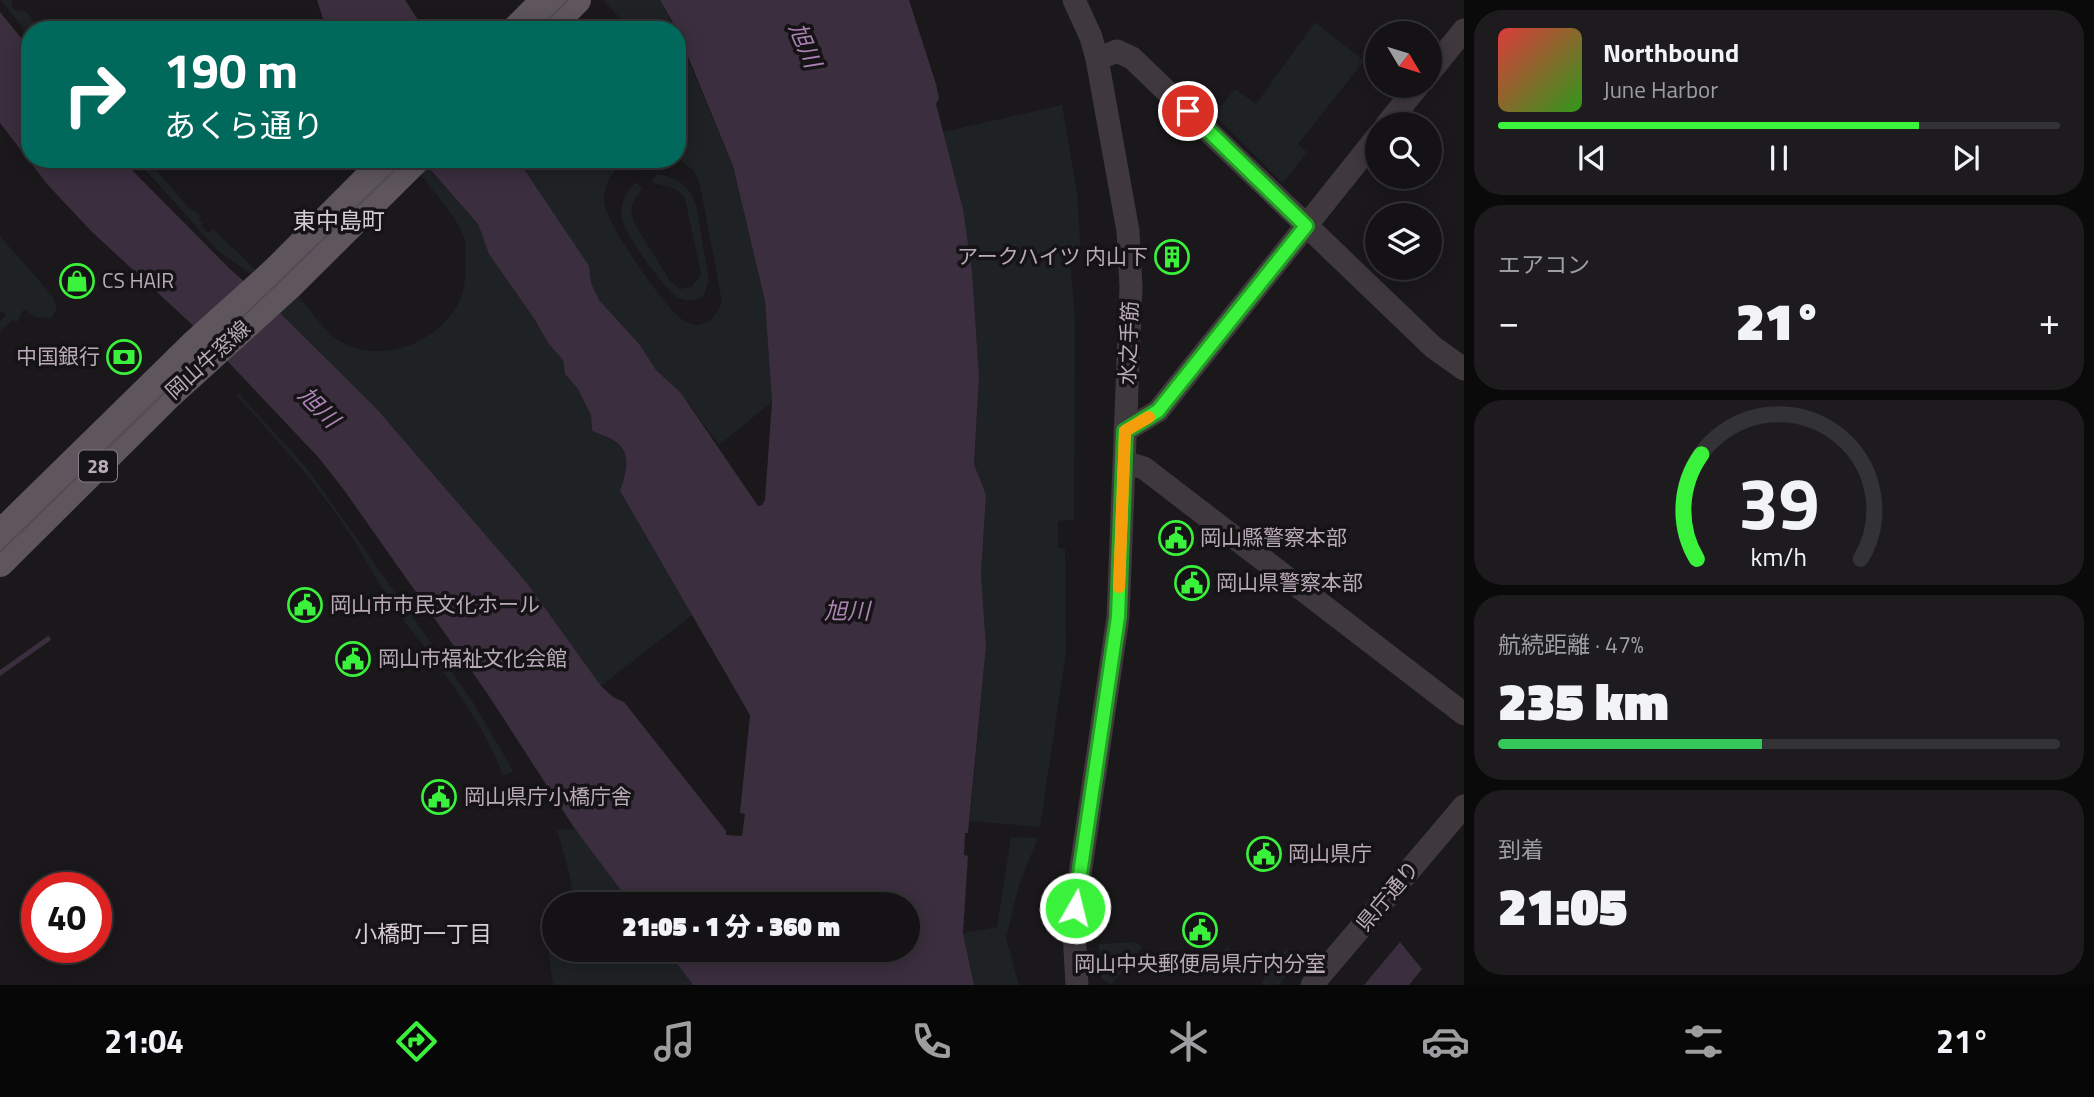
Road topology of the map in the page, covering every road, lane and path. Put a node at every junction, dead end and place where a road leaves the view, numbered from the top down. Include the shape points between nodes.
1 (545, 0) edge
2 (577, 0) edge
3 (1073, 0) edge
4 (524, 21) edge
5 (556, 21) edge
6 (1464, 30) edge
7 (1442, 57) edge
8 (1097, 59) junction
9 (1409, 98) edge
10 (1397, 112) edge
11 (1365, 152) edge
12 (398, 168) edge
13 (1306, 226) junction
14 (201, 352) junction
15 (1464, 369) edge
16 (1125, 431) junction
17 (1124, 462) junction
18 (0, 534) edge
19 (0, 563) edge
20 (1464, 714) edge
21 (1464, 806) edge
22 (1077, 985) edge
23 (1312, 985) edge

1 - 4 main road
2 - 5 main road
3 - 8 street, 水之手筋
6 - 7 street
8 - 13 street via 1117,51 1132,58
8 - 16 street, 水之手筋 via 1128,231 1131,287
9 - 10 street
11 - 13 street
12 - 14 main road, 岡山牛窓線 / 28
13 - 15 street via 1433,347
13 - 16 street via 1158,411
14 - 18 main road, 岡山牛窓線 / 28
14 - 19 main road, 岡山牛窓線 / 28
16 - 17 street, 水之手筋
17 - 20 street via 1144,468
17 - 22 street, 水之手筋 via 1118,617 1075,908
21 - 23 street, 県庁通り

